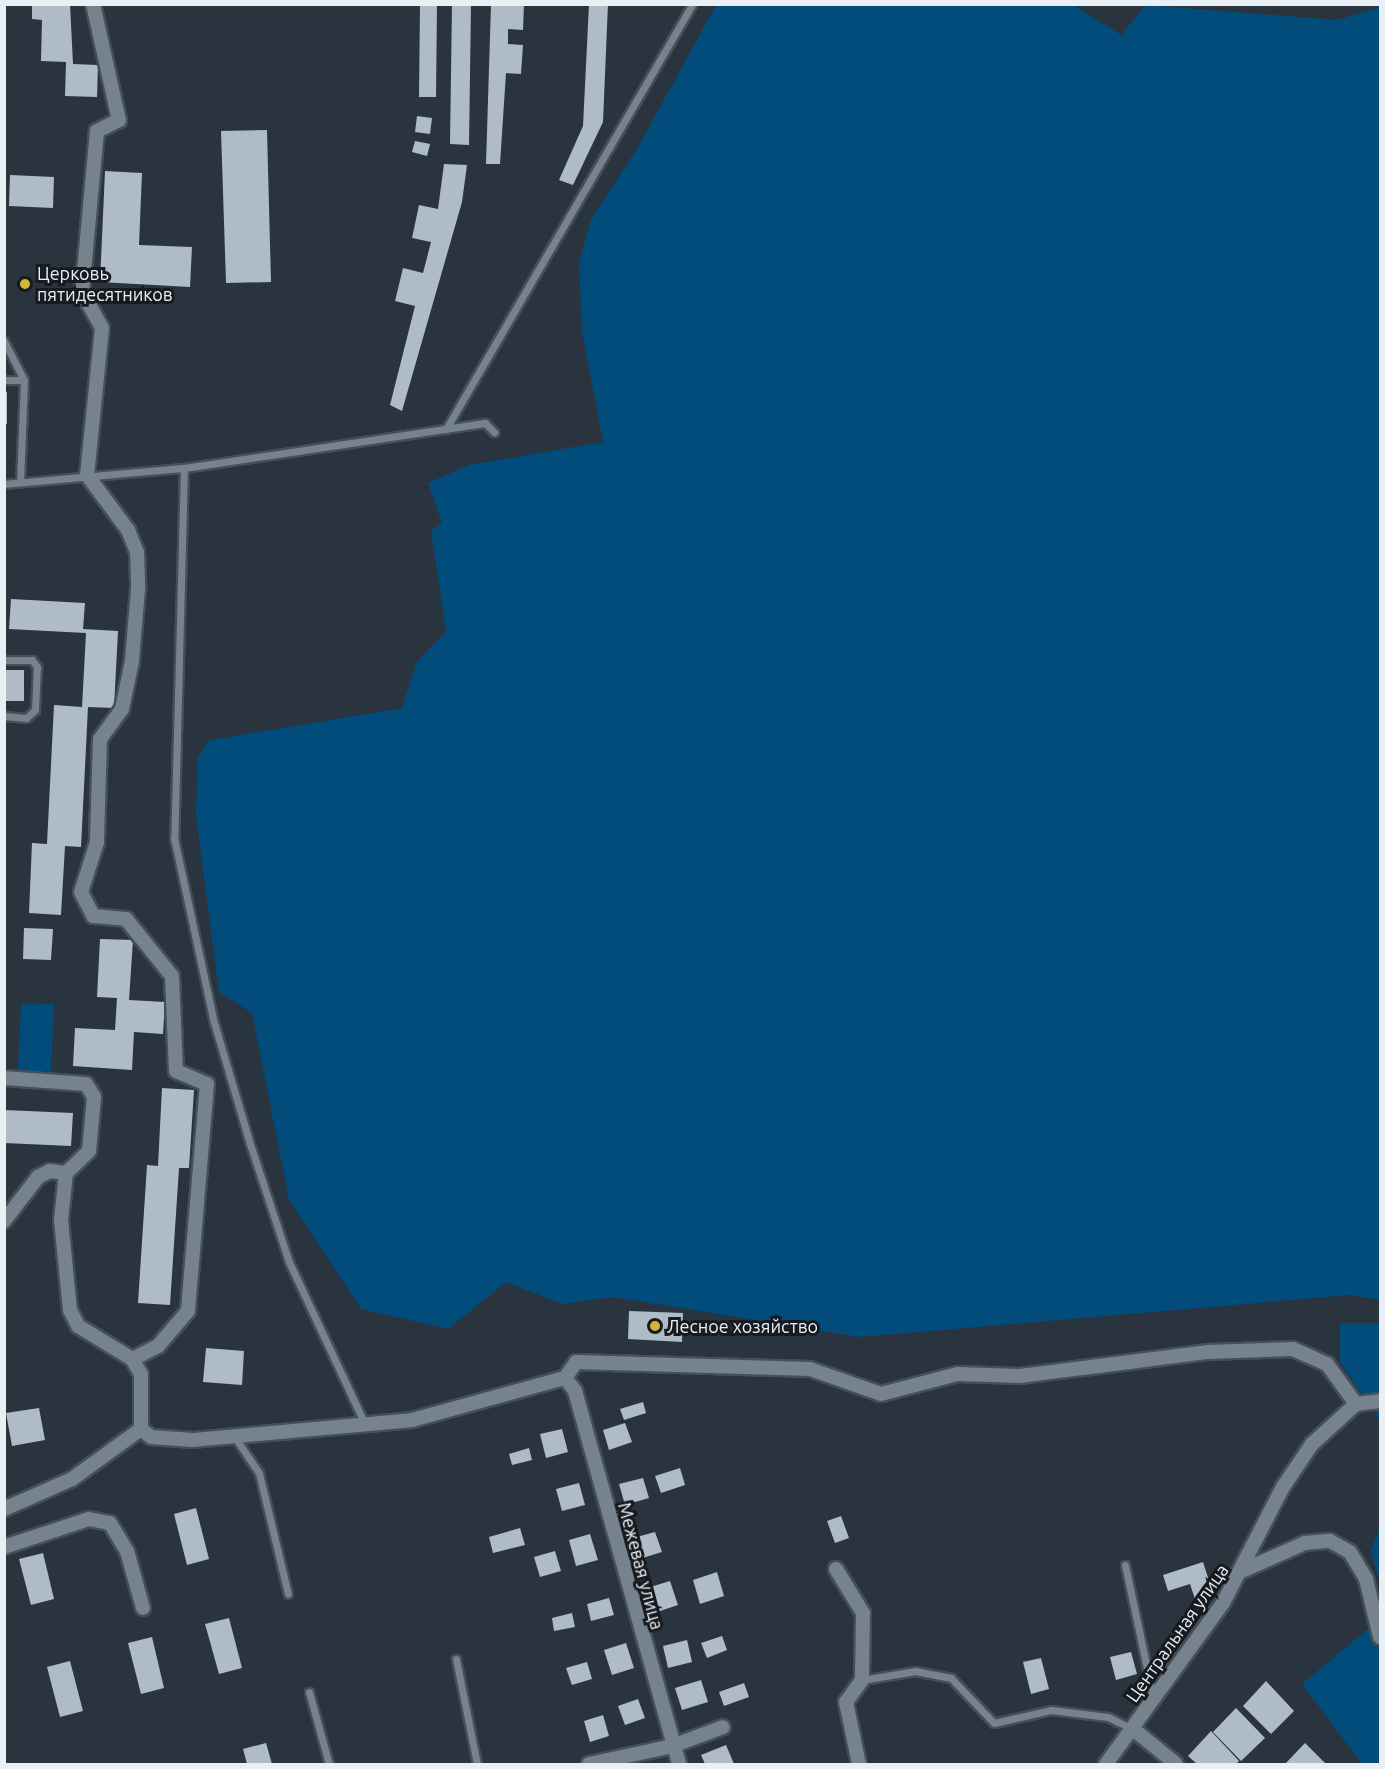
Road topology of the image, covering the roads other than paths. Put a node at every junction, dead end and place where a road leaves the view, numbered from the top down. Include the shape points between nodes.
1 (93, 4) edge
2 (692, 4) edge
3 (4, 342) edge
4 (4, 380) edge
5 (24, 380) junction
6 (446, 429) junction
7 (494, 432) dead end
8 (184, 468) junction
9 (87, 476) junction
10 (20, 482) junction
11 (4, 484) edge
12 (4, 660) edge
13 (4, 716) edge
14 (4, 1078) edge
15 (66, 1173) junction
16 (4, 1221) edge
17 (132, 1359) junction
18 (565, 1378) junction
19 (1380, 1401) edge
20 (1356, 1404) junction
21 (365, 1424) junction
22 (141, 1429) junction
23 (236, 1438) junction
24 (4, 1509) edge
25 (4, 1547) edge
26 (1125, 1565) dead end
27 (836, 1569) dead end
28 (1244, 1570) junction
29 (288, 1594) dead end
30 (143, 1608) dead end
31 (1380, 1637) edge
32 (456, 1659) dead end
33 (862, 1680) junction
34 (309, 1692) dead end
35 (1153, 1697) junction
36 (723, 1727) dead end
37 (1133, 1729) junction
38 (672, 1746) junction
39 (329, 1764) edge
40 (477, 1764) edge
41 (589, 1764) edge
42 (679, 1764) edge
43 (859, 1764) edge
44 (1106, 1764) edge
45 (1176, 1764) edge

1 - 9 street via 119,120 97,131 82,292 102,328
2 - 6 lane
3 - 5 lane
4 - 5 lane
5 - 10 lane
6 - 7 lane via 485,423
6 - 8 lane
8 - 9 lane
8 - 21 lane via 174,838 213,1019 254,1155 289,1262
9 - 10 lane
9 - 17 street via 128,530 137,552 138,590 132,662 122,710 100,739 97,842 81,892 93,916 126,919 172,976 176,1071 207,1084 188,1311 158,1346
10 - 11 lane
12 - 13 lane via 32,660 37,667 35,710 27,718
14 - 15 street via 86,1084 94,1097 89,1151
15 - 16 street via 50,1171 38,1177
15 - 17 street via 61,1220 70,1310 78,1326
17 - 22 street via 141,1374
18 - 20 street via 576,1362 758,1366 810,1369 882,1394 958,1374 1020,1376 1208,1352 1293,1349 1327,1364
18 - 21 street via 412,1420
18 - 38 street, Межевая улица via 575,1391
19 - 20 street
20 - 28 street, Центральная улица via 1312,1444 1288,1479
21 - 23 street
22 - 23 street via 151,1437
22 - 24 street via 72,1479
23 - 29 lane via 259,1473
25 - 30 street via 89,1519 110,1523 127,1551
26 - 35 lane
27 - 33 street via 862,1613
28 - 31 street via 1305,1543 1330,1541 1350,1552 1366,1579
28 - 35 street, Центральная улица
32 - 40 lane
33 - 37 lane via 915,1671 951,1678 994,1723 1051,1710 1108,1717
33 - 43 street via 846,1702
34 - 39 lane
35 - 37 street, Центральная улица
36 - 38 street
37 - 44 street, Центральная улица
37 - 45 street
38 - 41 street
38 - 42 street, Межевая улица

